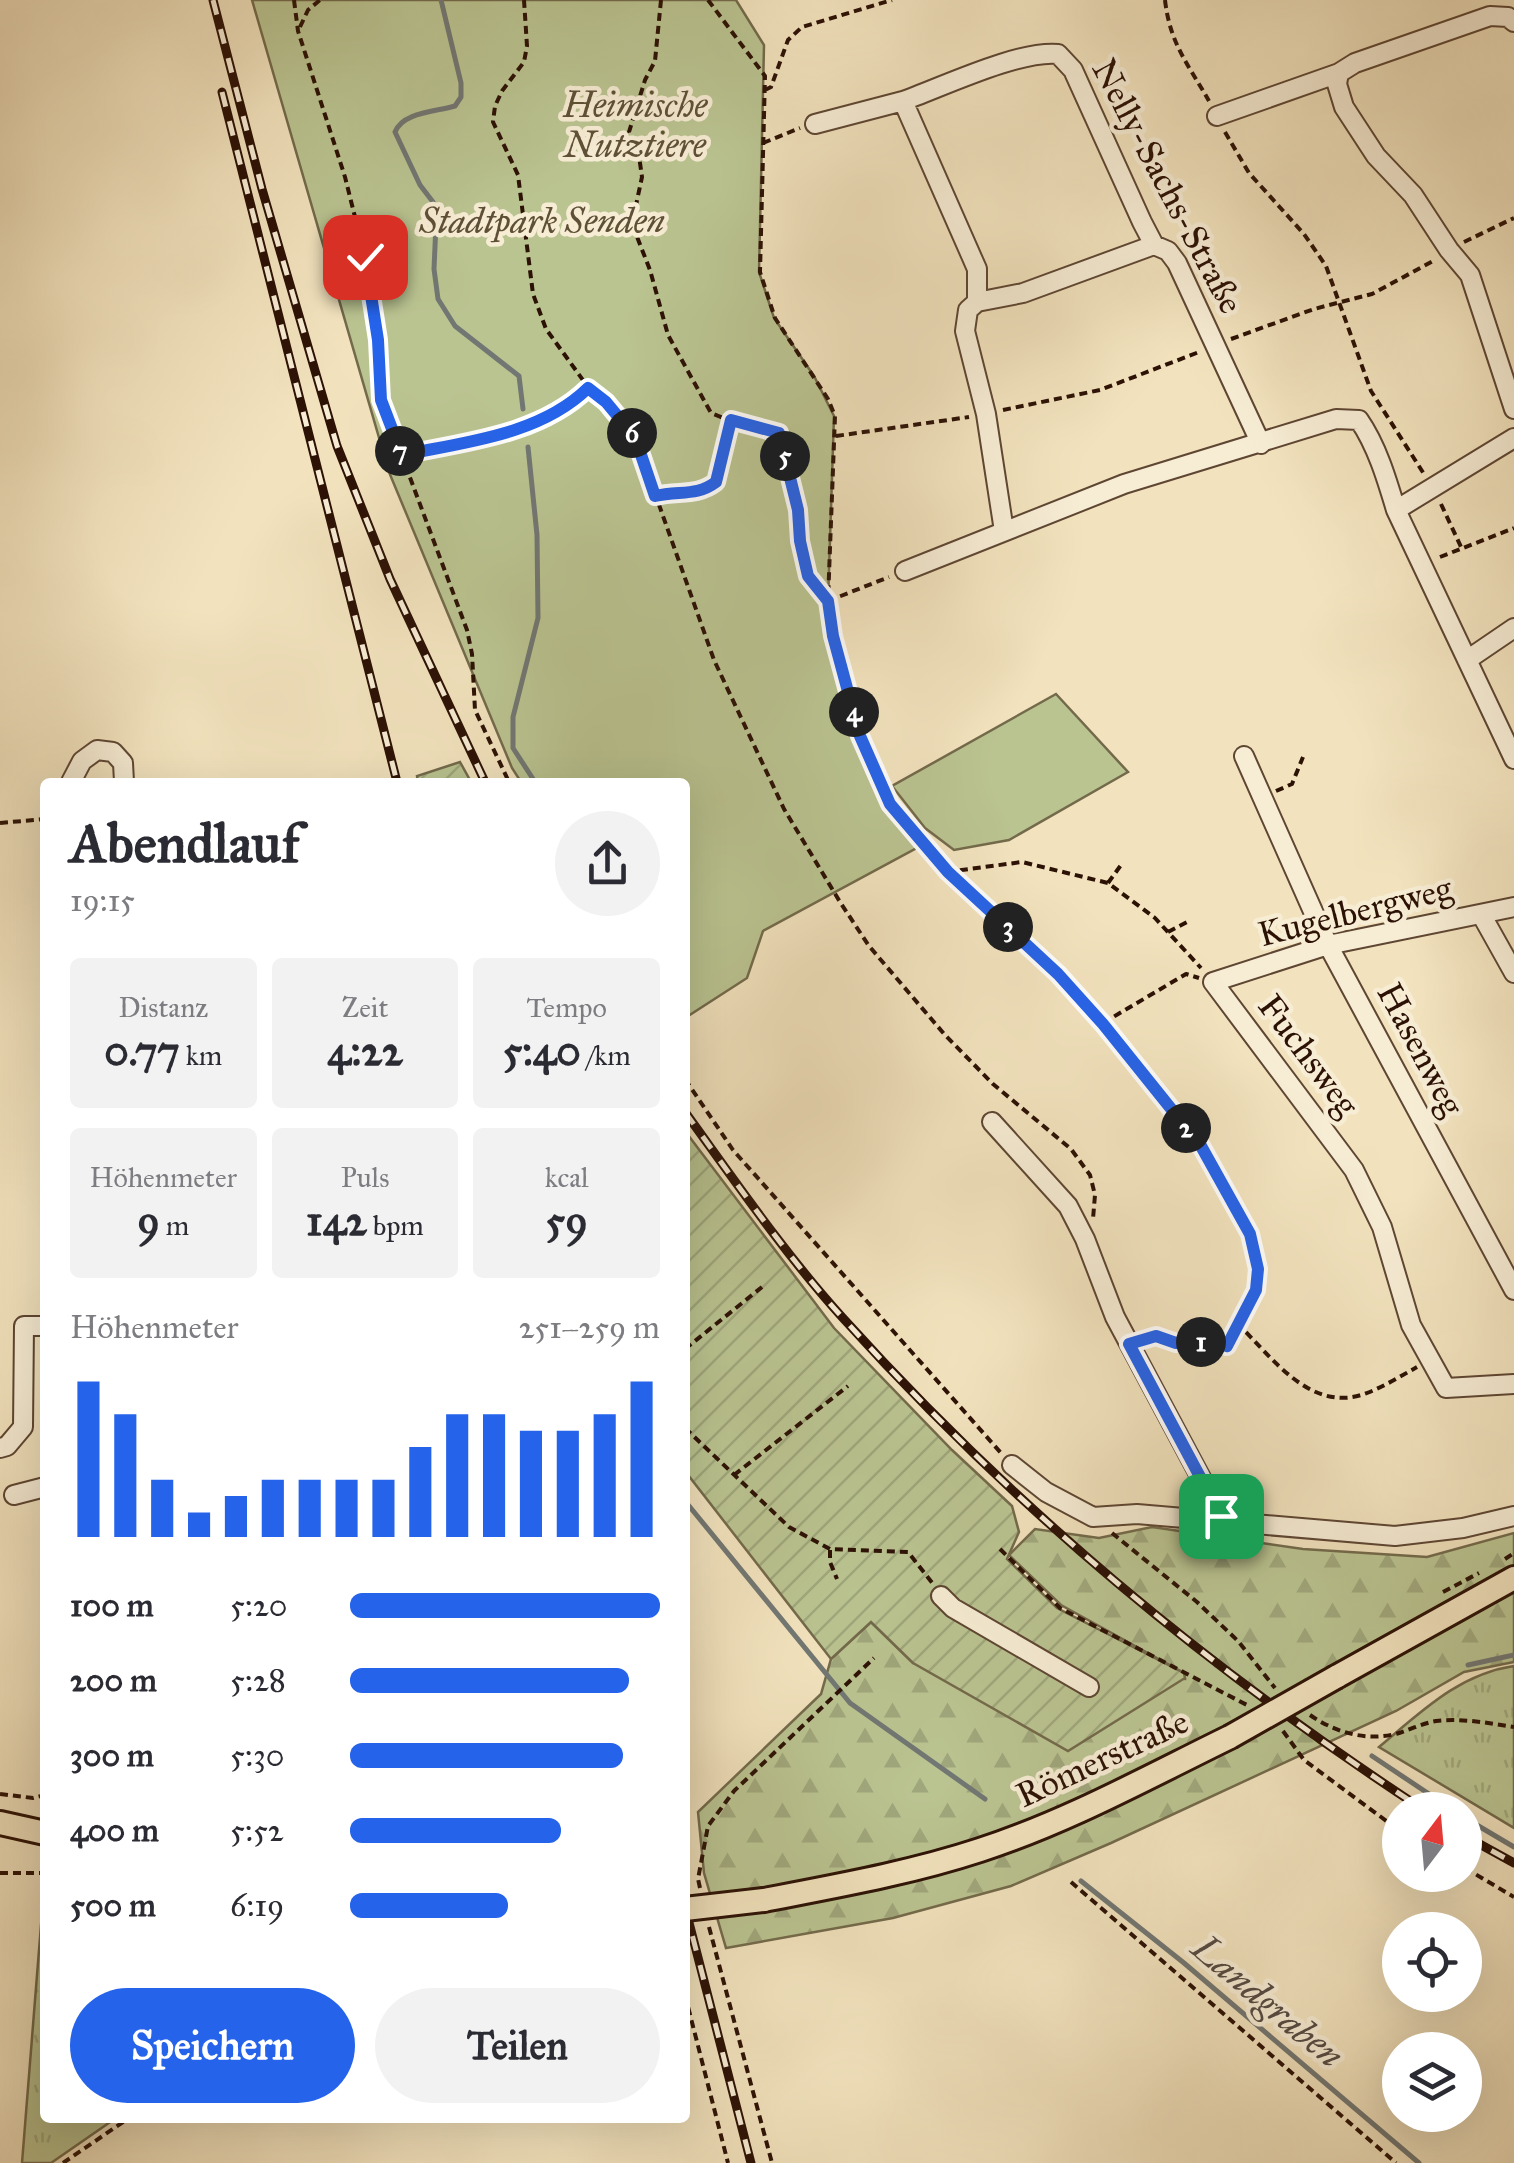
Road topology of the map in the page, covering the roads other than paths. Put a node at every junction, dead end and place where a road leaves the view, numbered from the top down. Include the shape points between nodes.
1 (1514, 22) edge
2 (1339, 73) junction
3 (902, 101) junction
4 (1217, 116) road end
5 (814, 124) road end
6 (1154, 245) junction
7 (977, 302) junction
8 (1514, 409) edge
9 (1514, 438) edge
10 (1261, 444) junction
11 (1396, 510) junction
12 (1004, 532) junction
13 (905, 571) road end
14 (1514, 628) edge
15 (1466, 660) junction
16 (1244, 756) dead end
17 (1514, 759) edge
18 (74, 778) edge
19 (124, 778) edge
20 (1514, 907) edge
21 (1482, 914) junction
22 (1328, 945) junction
23 (1514, 973) edge
24 (1214, 982) joint
25 (992, 1122) dead end
26 (1514, 1290) edge
27 (40, 1326) edge
28 (1514, 1384) edge
29 (0, 1448) edge
30 (1012, 1466) road end
31 (40, 1489) edge
32 (14, 1495) dead end
33 (1514, 1516) edge
34 (1224, 1521) junction
35 (1514, 1578) edge
36 (941, 1596) road end
37 (1089, 1686) dead end
38 (0, 1823) edge
39 (40, 1831) edge
40 (690, 1908) edge

1 - 2 street via 1490,16
2 - 4 street
2 - 8 street via 1344,106 1376,156 1470,275
3 - 5 street, Nelly-Sachs-Straße
3 - 6 street, Nelly-Sachs-Straße via 1020,58 1058,54 1073,70
3 - 7 street via 977,269
6 - 7 street via 1023,293
6 - 10 street, Nelly-Sachs-Straße via 1177,263
7 - 12 street via 968,310 965,331
9 - 11 street
10 - 11 street via 1336,420 1359,420
10 - 12 street via 1124,484
11 - 15 street
12 - 13 street
14 - 15 street
15 - 17 street
16 - 22 street, Hasenweg
18 - 19 street via 97,750 123,763
20 - 21 street, Kugelbergweg
21 - 22 street, Kugelbergweg
21 - 23 street
22 - 24 street, Kugelbergweg
22 - 26 street, Hasenweg
24 - 28 street, Fuchsweg via 1354,1170 1382,1227 1411,1326 1446,1388
25 - 34 street via 1068,1206 1129,1344
27 - 29 street via 24,1326 22,1426
30 - 34 street via 1093,1517
31 - 32 street
33 - 34 street via 1395,1536
35 - 40 main road, Römerstraße, bridge via 1230,1737 1081,1810 981,1850 870,1880
36 - 37 street
38 - 39 main road

